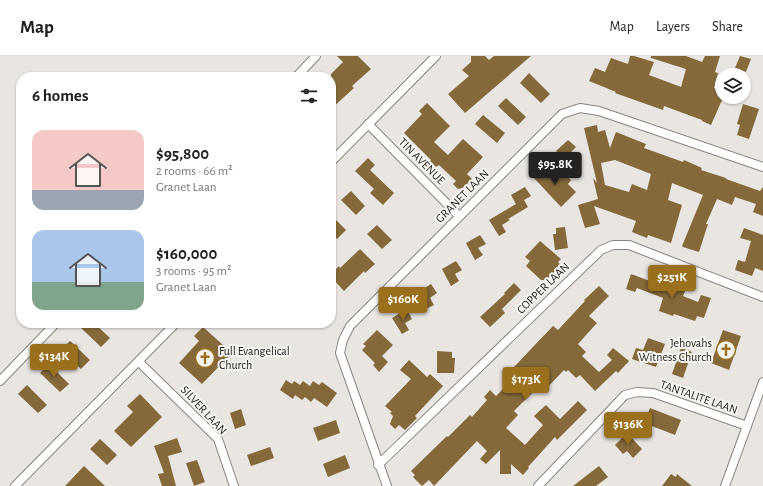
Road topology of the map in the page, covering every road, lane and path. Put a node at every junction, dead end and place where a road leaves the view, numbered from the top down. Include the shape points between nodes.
1 (316, 56) edge
2 (436, 56) edge
3 (301, 72) edge
4 (368, 124) junction
5 (336, 157) edge
6 (763, 167) edge
7 (459, 216) junction
8 (763, 297) edge
9 (51, 328) edge
10 (171, 328) edge
11 (139, 362) junction
12 (0, 381) edge
13 (763, 382) edge
14 (747, 426) junction
15 (378, 465) junction
16 (15, 486) edge
17 (234, 486) edge
18 (387, 486) edge
19 (538, 486) edge
20 (725, 486) edge

1 - 3 street
2 - 4 street
4 - 5 street
4 - 7 street, TIN AVENUE
6 - 7 street, GRANET LAAN via 599,111 580,108 562,114
7 - 15 street, GRANET LAAN via 350,326 343,340 340,353
8 - 15 street, COPPER LAAN via 629,245 613,245 601,250
9 - 12 street
10 - 11 street
11 - 16 street
11 - 17 street, SILVER LAAN via 218,439
13 - 14 street
14 - 19 street, TANTALITE LAAN via 653,393 638,392 625,395
14 - 20 street
15 - 18 street, GRANET LAAN

